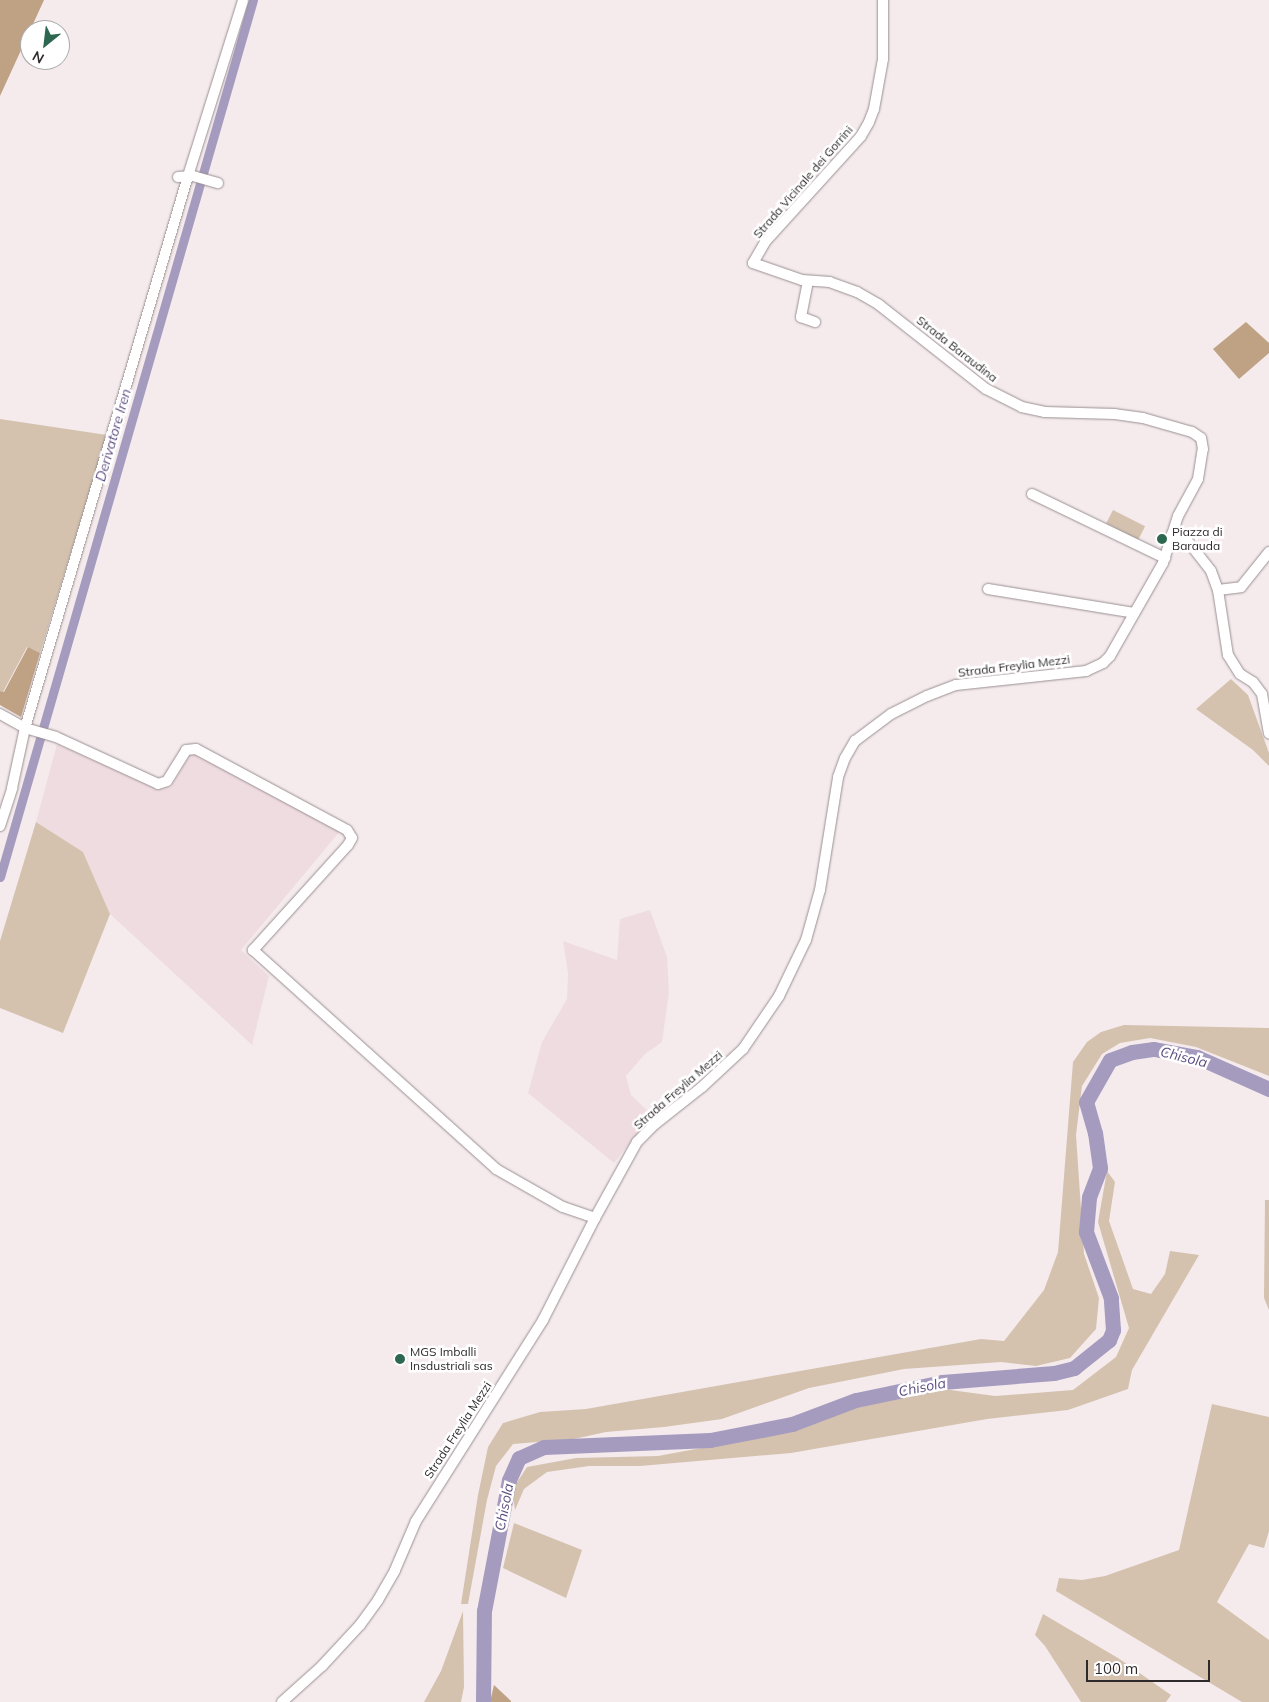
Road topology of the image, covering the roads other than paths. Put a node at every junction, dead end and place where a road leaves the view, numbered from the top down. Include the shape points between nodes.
1 (243, 0) edge
2 (883, 0) edge
3 (186, 176) junction
4 (218, 183) dead end
5 (753, 262) joint
6 (808, 280) junction
7 (815, 322) dead end
8 (1032, 494) dead end
9 (1172, 534) junction
10 (1269, 552) edge
11 (1164, 558) junction
12 (988, 590) dead end
13 (1218, 590) junction
14 (1134, 613) junction
15 (1267, 700) edge
16 (0, 714) edge
17 (25, 728) junction
18 (1269, 733) edge
19 (0, 826) edge
20 (595, 1218) junction
21 (282, 1702) edge

1 - 3 street
2 - 5 street, Strada Vicinale dei Gorrini via 883,59 869,122 861,136 765,242
3 - 4 street
3 - 17 street
5 - 6 street, Strada Baraudina
6 - 7 street via 801,317
6 - 9 street, Strada Baraudina via 830,282 878,304 986,389 1022,406 1045,412 1142,418 1192,432 1201,438 1203,449 1198,479
8 - 11 street
9 - 11 street, Strada Freylia Mezzi
9 - 13 street via 1197,551 1211,570
10 - 13 street via 1241,586
11 - 14 street, Strada Freylia Mezzi
12 - 14 street
13 - 15 street via 1228,655 1240,674 1253,682
14 - 20 street, Strada Freylia Mezzi via 1103,663 1086,670 956,685 891,714 855,741 838,777 820,890 806,940 779,996 743,1049 637,1142
15 - 18 street
16 - 17 street
17 - 19 street
17 - 20 street via 56,737 158,784 166,780 186,750 196,749 347,830 352,838 348,845 253,950 496,1169 563,1206
20 - 21 street, Strada Freylia Mezzi via 543,1320 416,1521 378,1600 322,1666

